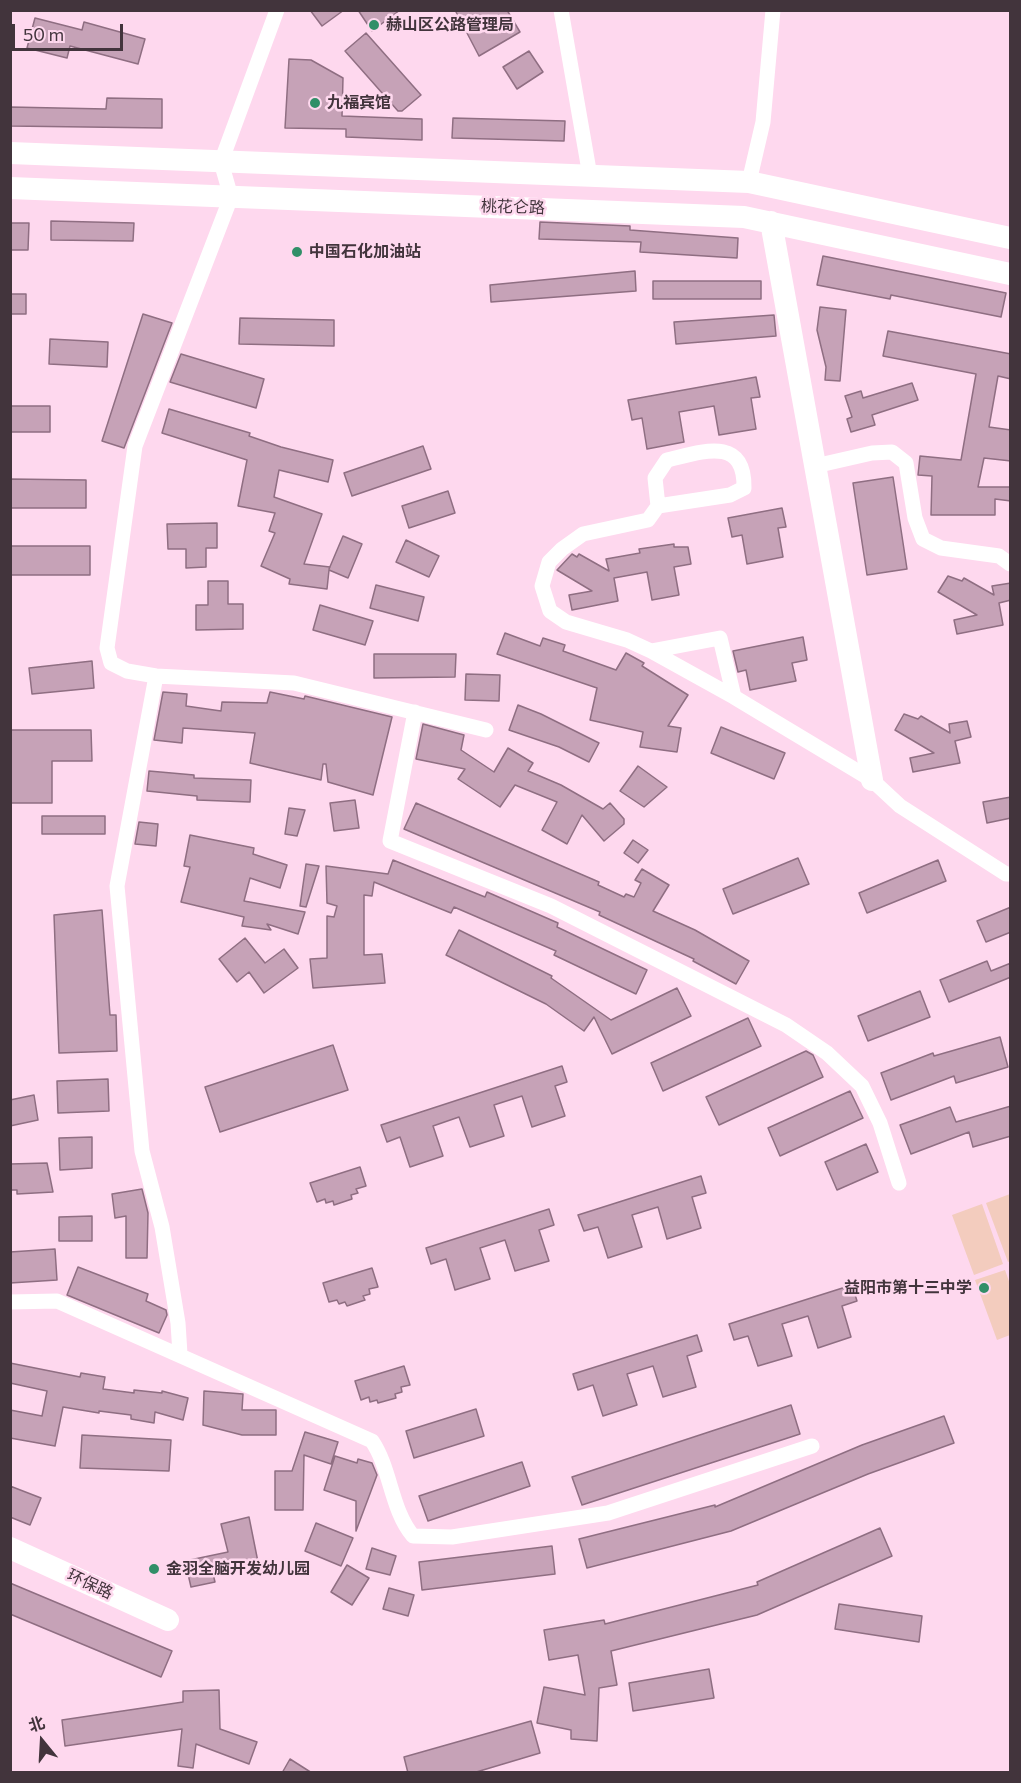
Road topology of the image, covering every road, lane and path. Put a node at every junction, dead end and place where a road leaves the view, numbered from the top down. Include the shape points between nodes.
1 (277, 10) edge
2 (561, 10) edge
3 (773, 10) edge
4 (10, 153) edge
5 (221, 162) junction
6 (590, 176) junction
7 (749, 182) junction
8 (10, 188) edge
9 (231, 197) junction
10 (771, 222) junction
11 (1011, 238) edge
12 (1011, 274) edge
13 (815, 466) junction
14 (658, 507) junction
15 (1011, 564) edge
16 (651, 651) junction
17 (156, 676) junction
18 (734, 697) junction
19 (415, 712) junction
20 (486, 730) dead end
21 (872, 780) junction
22 (1011, 874) edge
23 (899, 1183) dead end
24 (10, 1302) edge
25 (180, 1354) junction
26 (812, 1446) dead end
27 (10, 1548) edge
28 (168, 1620) dead end

1 - 5 street
2 - 6 street
3 - 7 street via 763,122
4 - 5 main road, 桃花仑路
5 - 6 main road, 桃花仑路
5 - 9 street
6 - 7 main road, 桃花仑路
7 - 11 main road, 桃花仑路
8 - 9 main road, 桃花仑路
9 - 10 main road, 桃花仑路 via 744,217
9 - 17 street via 135,446 107,648 111,663 127,671
10 - 12 main road, 桃花仑路
10 - 13 main road
13 - 15 street via 892,452 906,463 915,518 923,539 941,548 999,556
13 - 21 main road
14 - 14 street via 655,478 667,460 718,449 735,458 744,471 744,488 730,495
14 - 16 street via 648,519 583,534 549,562 542,586 550,611 566,622
16 - 18 street
16 - 18 street via 720,638
17 - 19 street via 294,683
17 - 25 street via 117,885 142,1151 162,1227
18 - 21 street
19 - 20 street
19 - 23 street via 390,841 551,906 786,1025 827,1053 862,1086 880,1123
21 - 22 street via 900,807 979,860
24 - 25 street via 57,1301
25 - 26 street via 372,1441 383,1458 404,1525 414,1536 452,1537 608,1513
27 - 28 main road, 环保路

